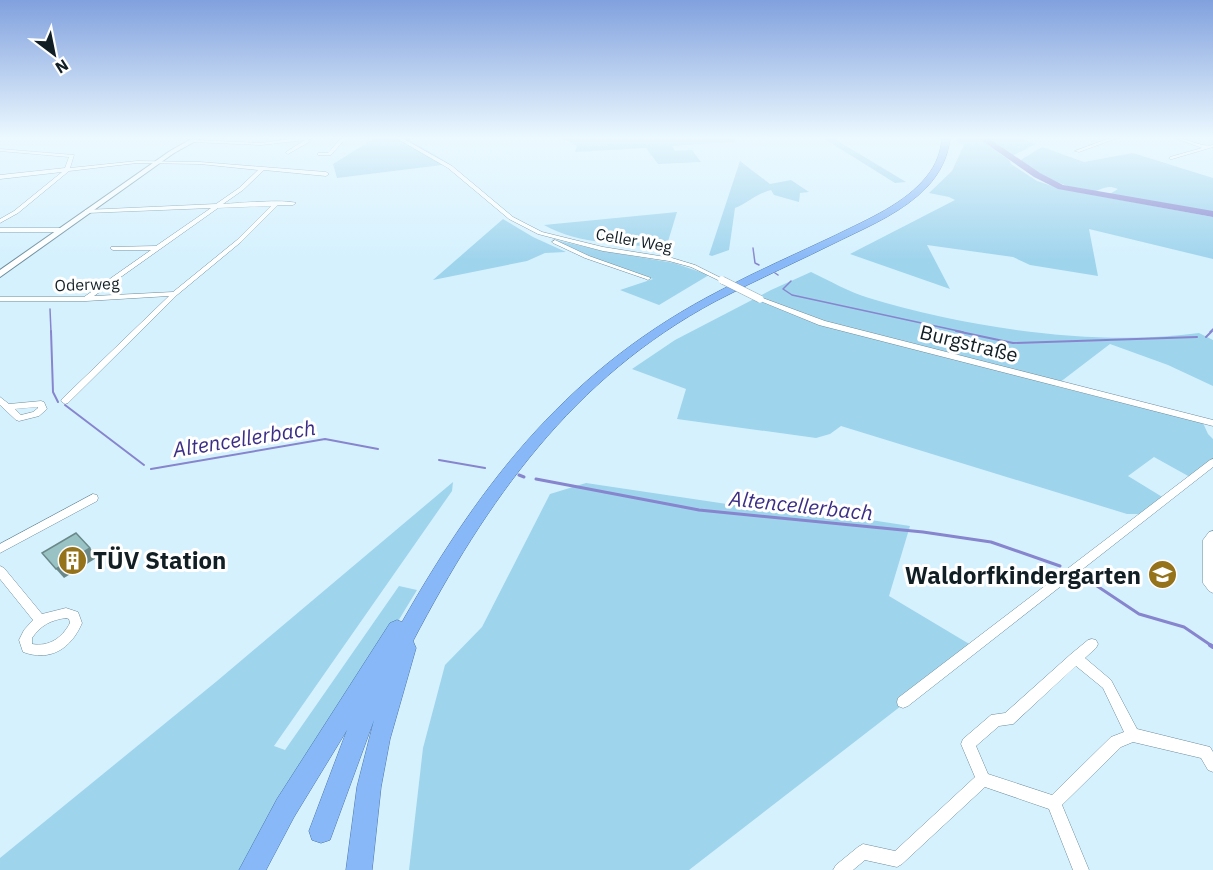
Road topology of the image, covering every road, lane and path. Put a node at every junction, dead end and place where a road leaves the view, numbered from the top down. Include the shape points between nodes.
1 (57, 179) edge
2 (133, 179) edge
3 (252, 179) edge
4 (464, 179) edge
5 (930, 179) edge
6 (277, 203) junction
7 (293, 203) dead end
8 (215, 206) junction
9 (87, 211) junction
10 (0, 221) edge
11 (0, 230) edge
12 (61, 230) junction
13 (540, 233) junction
14 (113, 248) dead end
15 (157, 248) junction
16 (0, 274) edge
17 (648, 278) dead end
18 (722, 280) joint
19 (175, 294) junction
20 (0, 299) edge
21 (86, 299) junction
22 (65, 401) dead end
23 (1213, 423) edge
24 (1213, 462) edge
25 (93, 498) dead end
26 (1213, 535) edge
27 (0, 549) edge
28 (0, 571) edge
29 (440, 572) junction
30 (1213, 588) edge
31 (417, 613) junction
32 (41, 621) dead end
33 (1092, 644) dead end
34 (1076, 658) junction
35 (903, 702) dead end
36 (1133, 735) junction
37 (1209, 750) edge
38 (1213, 765) edge
39 (983, 779) junction
40 (1054, 803) junction
41 (321, 831) dead end
42 (252, 870) edge
43 (359, 870) edge
44 (841, 870) edge
45 (1081, 870) edge

1 - 10 street
2 - 9 street
3 - 8 street
4 - 13 street, Celler Weg via 511,218
5 - 29 highway via 878,217 683,316 592,380 519,457
6 - 7 street
6 - 8 street
6 - 19 street via 239,241
8 - 9 street
8 - 15 street
9 - 12 street
11 - 12 street
12 - 16 street
13 - 17 street, Celler Weg via 587,257
13 - 18 street, Celler Weg via 603,249 670,259
14 - 15 street
15 - 21 street
18 - 23 street, Burgstraße, bridge via 822,323
19 - 21 street, Oderweg
19 - 22 street
20 - 21 street, Oderweg
24 - 35 street
25 - 27 street
26 - 30 street via 1208,540 1209,583
28 - 32 street
29 - 31 highway
29 - 42 highway via 422,585 359,693 301,780
31 - 41 highway via 361,724
31 - 43 highway via 379,739
33 - 34 street
34 - 36 street via 1107,684
34 - 39 street via 1008,719 996,720 968,744
36 - 37 street
36 - 40 street via 1116,742
37 - 38 street
39 - 40 street
39 - 44 street via 897,859 863,852
40 - 45 street

